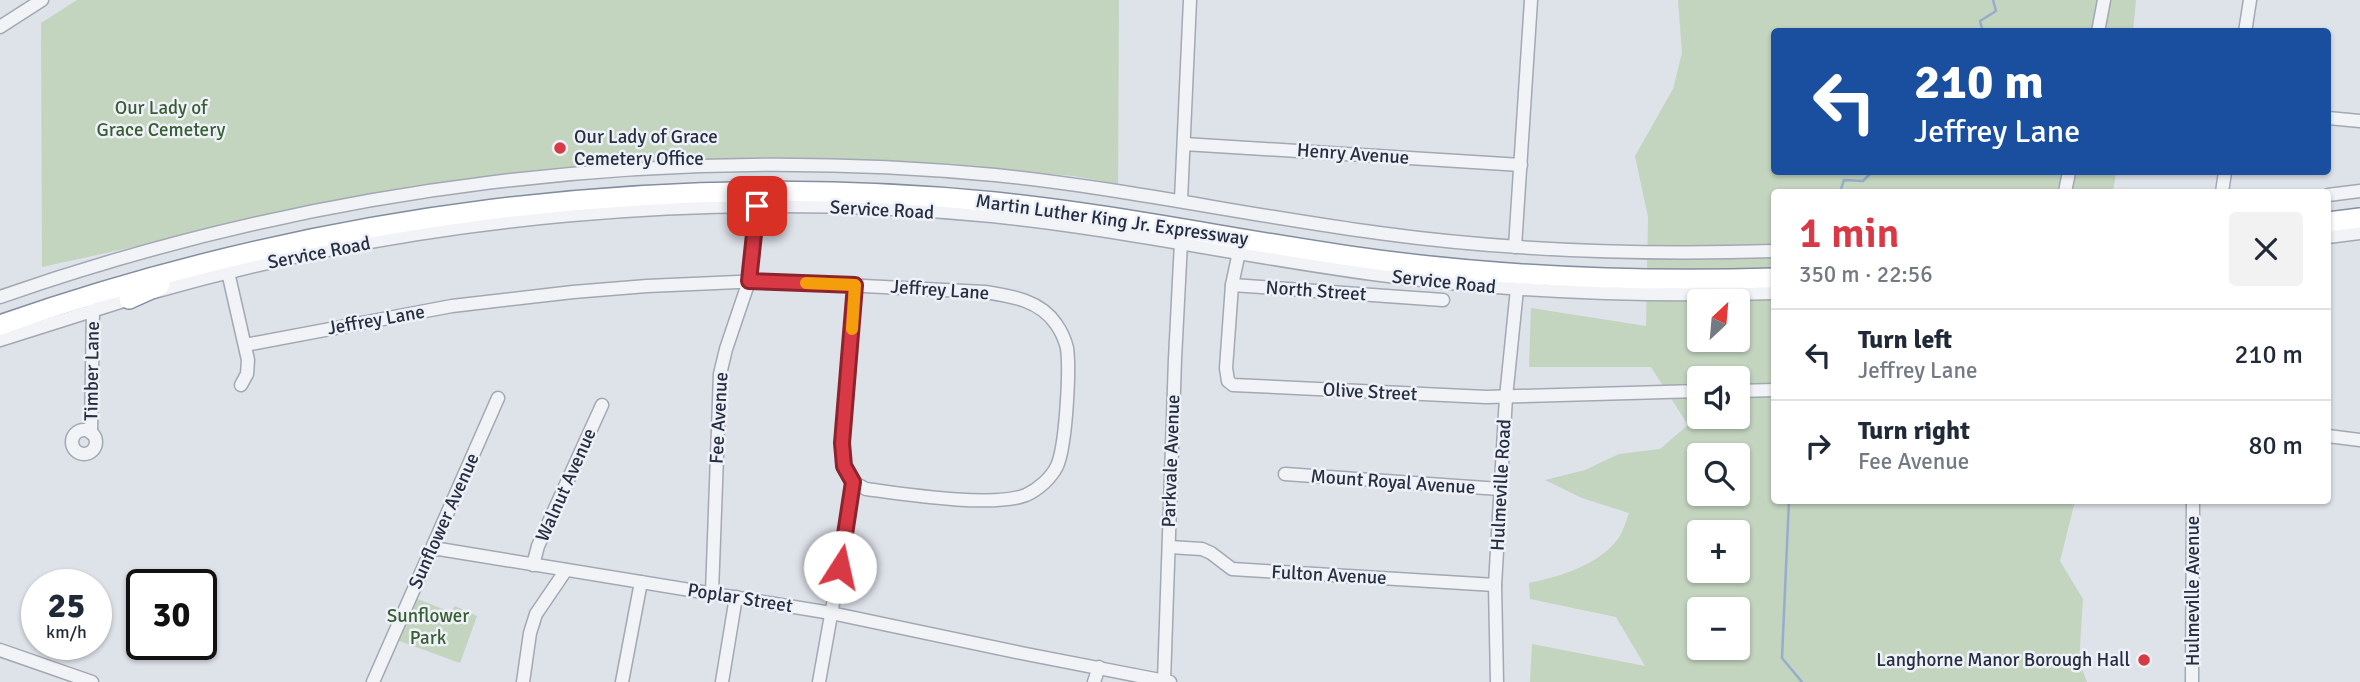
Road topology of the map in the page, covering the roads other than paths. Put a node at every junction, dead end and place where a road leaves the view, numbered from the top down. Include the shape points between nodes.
1 (42, 0) edge
2 (1190, 0) edge
3 (1531, 0) edge
4 (2104, 0) edge
5 (2250, 0) edge
6 (0, 27) edge
7 (2099, 28) edge
8 (2246, 28) edge
9 (2331, 118) edge
10 (2360, 121) edge
11 (1184, 144) junction
12 (1521, 165) junction
13 (2360, 191) edge
14 (2331, 195) edge
15 (1181, 200) junction
16 (757, 206) junction
17 (2360, 206) edge
18 (2331, 210) edge
19 (2360, 218) edge
20 (2331, 222) edge
21 (2360, 233) edge
22 (2331, 237) edge
23 (1181, 242) junction
24 (1515, 247) junction
25 (1771, 251) edge
26 (1239, 252) junction
27 (224, 266) junction
28 (1771, 266) edge
29 (1771, 278) edge
30 (749, 281) junction
31 (855, 285) junction
32 (1232, 285) junction
33 (1517, 289) junction
34 (1771, 293) edge
35 (0, 297) edge
36 (129, 299) joint
37 (1443, 300) dead end
38 (93, 310) junction
39 (0, 313) edge
40 (0, 325) edge
41 (0, 341) edge
42 (245, 345) junction
43 (242, 385) dead end
44 (1771, 390) edge
45 (1687, 391) edge
46 (1750, 391) edge
47 (1506, 397) junction
48 (498, 398) dead end
49 (602, 405) dead end
50 (91, 433) dead end
51 (2331, 436) edge
52 (2360, 440) edge
53 (1285, 474) dead end
54 (853, 482) junction
55 (1500, 489) junction
56 (2193, 504) edge
57 (1168, 547) junction
58 (433, 550) junction
59 (533, 565) junction
60 (566, 570) junction
61 (641, 582) junction
62 (1495, 585) junction
63 (712, 593) junction
64 (736, 597) junction
65 (831, 613) junction
66 (0, 650) edge
67 (1098, 667) junction
68 (53, 676) edge
69 (1167, 681) edge
70 (92, 682) edge
71 (373, 682) edge
72 (523, 682) edge
73 (621, 682) edge
74 (722, 682) edge
75 (819, 682) edge
76 (1096, 682) edge
77 (1497, 682) edge
78 (2192, 682) edge

1 - 6 street
2 - 11 street
3 - 12 street
4 - 7 street
5 - 8 street
9 - 10 street
11 - 12 street, Henry Avenue
11 - 15 street
12 - 24 street
13 - 14 street
15 - 24 street via 1378,233
15 - 35 street via 1029,179 895,168 747,165 601,172 455,187 309,212 166,246
16 - 23 street, Service Road via 989,216
16 - 27 street, Service Road via 604,213 484,225
16 - 30 street, Fee Avenue
17 - 18 highway
19 - 20 highway
21 - 22 street
23 - 26 street, Service Road
23 - 57 street, Parkvale Avenue
24 - 25 street via 1633,253
26 - 32 street
26 - 33 street, Service Road via 1372,274
27 - 29 highway, Martin Luther King Jr. Expressway via 362,229 517,206 651,195 797,192 1039,207 1334,254 1482,271 1632,279
27 - 36 highway
27 - 40 highway, Martin Luther King Jr. Expressway via 113,288
27 - 42 street
28 - 39 highway, Martin Luther King Jr. Expressway via 1632,268 1496,261 1376,248 1100,202 991,190 845,181 699,181 528,194 360,218 170,260
30 - 31 street, Jeffrey Lane
30 - 42 street, Jeffrey Lane via 503,299
30 - 63 street, Fee Avenue via 720,374
31 - 54 street via 842,443 844,466
31 - 54 street, Jeffrey Lane via 974,291 1022,299 1055,323 1068,359 1059,459 1034,491 990,500 866,489
32 - 37 street, North Street
32 - 47 street, Olive Street via 1226,368 1233,385
33 - 34 street, Service Road
33 - 47 street, Hulmeville Road
36 - 38 street
38 - 41 street
38 - 50 street, Timber Lane
42 - 43 street via 248,369
44 - 46 street
45 - 47 street, Olive Street
47 - 55 street, Hulmeville Road
48 - 58 street, Sunflower Avenue
49 - 59 street, Walnut Avenue
51 - 52 street
53 - 55 street, Mount Royal Avenue
54 - 65 street
55 - 62 street, Hulmeville Road
56 - 78 street, Hulmeville Avenue
57 - 62 street, Fulton Avenue via 1202,549 1232,569
57 - 69 street, Parkvale Avenue
58 - 59 street, Poplar Street
58 - 71 street, Sunflower Avenue
59 - 60 street, Poplar Street
60 - 61 street, Poplar Street
60 - 72 street via 536,614
61 - 63 street, Poplar Street
61 - 73 street
62 - 77 street, Hulmeville Road
63 - 64 street, Poplar Street
64 - 65 street, Poplar Street
64 - 74 street
65 - 67 street, Poplar Street
65 - 75 street
66 - 68 street
67 - 69 street, Poplar Street
67 - 76 street
68 - 70 street

